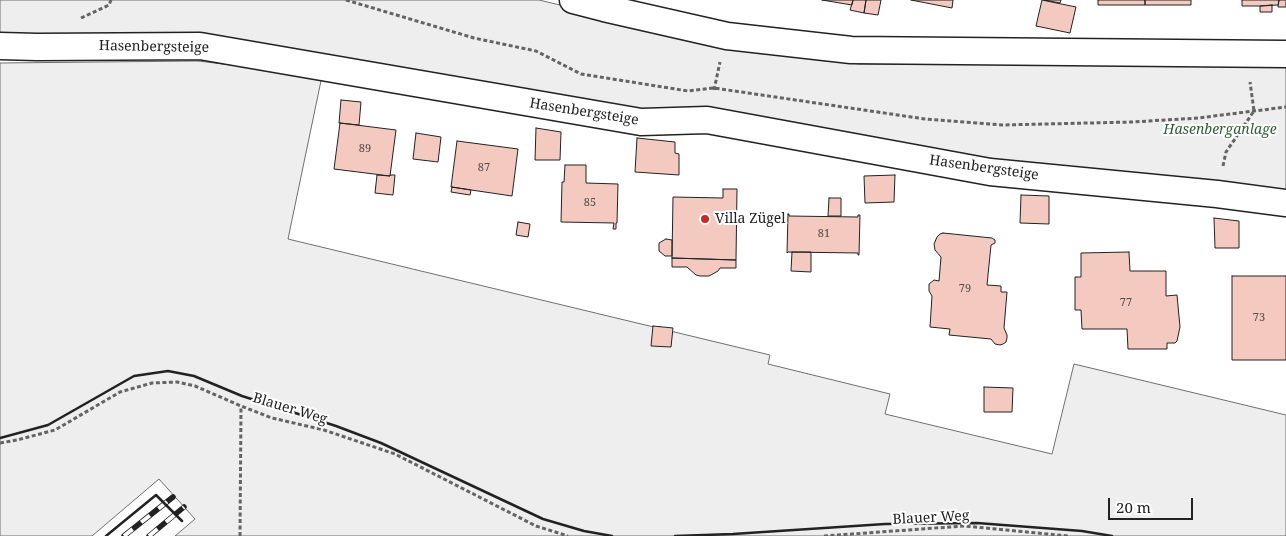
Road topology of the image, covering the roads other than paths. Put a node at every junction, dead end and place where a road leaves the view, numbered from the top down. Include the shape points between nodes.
1 (573, 0) edge
2 (0, 46) edge
3 (1286, 54) edge
4 (1286, 203) edge

1 - 3 street via 727,36 851,50
2 - 4 street, Hasenbergsteige via 200,46 641,122 707,120 990,172

